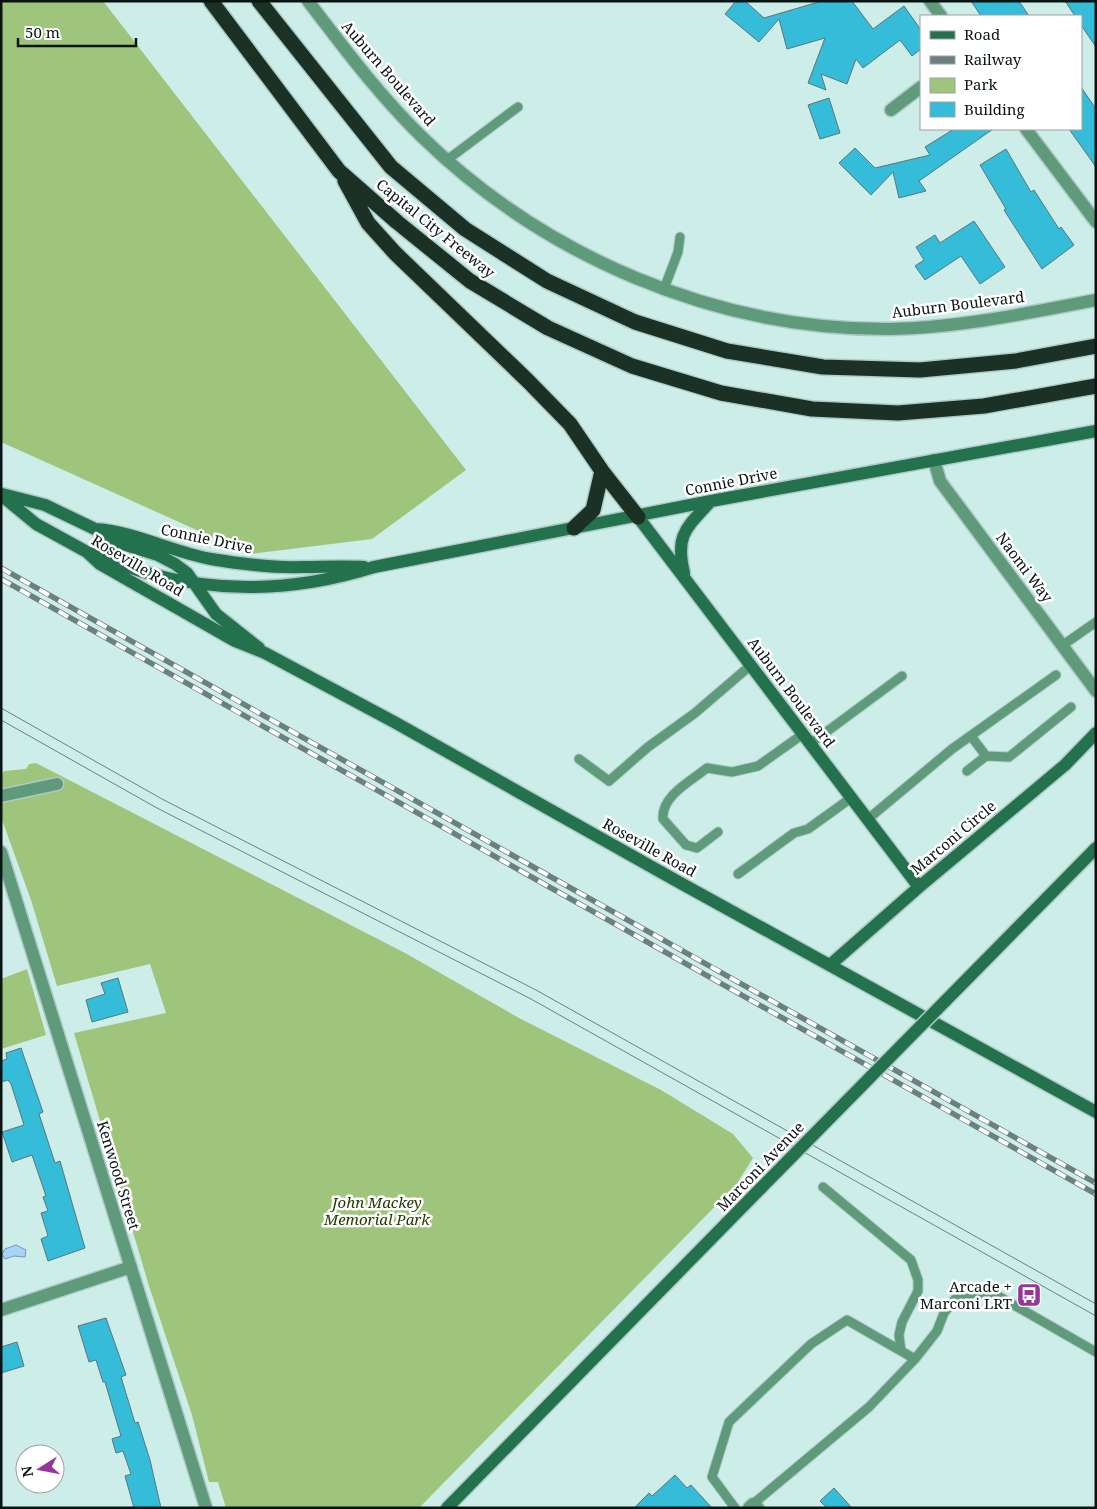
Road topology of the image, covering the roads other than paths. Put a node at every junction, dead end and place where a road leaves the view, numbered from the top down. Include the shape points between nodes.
1 (211, 1) edge
2 (259, 1) edge
3 (308, 1) edge
4 (930, 1) edge
5 (940, 15) edge
6 (920, 88) edge
7 (518, 107) dead end
8 (891, 110) dead end
9 (1027, 130) edge
10 (447, 160) junction
11 (339, 171) junction
12 (1096, 222) edge
13 (680, 237) dead end
14 (664, 289) junction
15 (1096, 300) edge
16 (1096, 346) edge
17 (1096, 386) edge
18 (1096, 430) edge
19 (934, 460) junction
20 (602, 471) junction
21 (1, 495) edge
22 (711, 501) junction
23 (638, 517) junction
24 (574, 528) junction
25 (95, 529) junction
26 (87, 552) junction
27 (374, 567) junction
28 (685, 578) junction
29 (194, 582) junction
30 (1096, 622) edge
31 (1063, 646) junction
32 (265, 653) junction
33 (751, 665) junction
34 (1056, 675) dead end
35 (902, 676) dead end
36 (1096, 691) edge
37 (1071, 708) dead end
38 (1096, 733) edge
39 (972, 736) junction
40 (807, 739) junction
41 (986, 756) junction
42 (579, 759) dead end
43 (967, 771) dead end
44 (57, 784) dead end
45 (1, 796) edge
46 (851, 798) junction
47 (868, 820) junction
48 (718, 832) dead end
49 (1096, 848) edge
50 (1, 852) edge
51 (738, 874) dead end
52 (919, 888) junction
53 (830, 965) junction
54 (1096, 1112) edge
55 (823, 1187) dead end
56 (130, 1267) junction
57 (1, 1310) edge
58 (901, 1351) junction
59 (1096, 1352) edge
60 (915, 1359) junction
61 (753, 1506) edge
62 (206, 1508) edge
63 (447, 1508) edge
64 (735, 1508) edge

1 - 11 highway, Capital City Freeway
2 - 16 highway, Capital City Freeway via 391,167 489,245 547,281 635,322 727,351 823,367 920,370 1016,361
3 - 10 street, Auburn Boulevard via 374,85
4 - 5 street
6 - 8 street
7 - 10 lane
9 - 12 street
10 - 14 street, Auburn Boulevard via 497,200 550,235 608,266
11 - 17 highway, Capital City Freeway via 470,281 548,328 632,366 721,393 812,409 898,413 984,406
11 - 20 highway via 368,223 395,254 570,424
13 - 14 lane
14 - 15 street, Auburn Boulevard via 756,315 865,328 955,324
18 - 19 main road, Connie Drive
19 - 22 main road, Connie Drive
19 - 31 street, Naomi Way via 940,481
20 - 23 highway
20 - 24 highway via 592,510
21 - 25 main road, Roseville Road via 45,505
21 - 26 main road, Roseville Road via 36,524
22 - 23 main road, Connie Drive
22 - 28 main road via 682,536 680,557
23 - 24 main road, Connie Drive
23 - 28 main road, Auburn Boulevard
24 - 27 main road, Connie Drive
25 - 27 main road, Connie Drive via 116,531 179,552 244,564 302,568 335,565
25 - 29 main road, Roseville Road via 113,541 158,555 175,564
26 - 29 main road, Connie Drive via 147,573
26 - 32 main road, Roseville Road via 100,564 235,641
27 - 29 main road, Connie Drive via 337,579 265,589 228,588
28 - 33 main road, Auburn Boulevard
29 - 32 main road, Roseville Road via 216,614
30 - 31 lane
31 - 36 street, Naomi Way
32 - 53 main road, Roseville Road
33 - 40 main road, Auburn Boulevard
33 - 42 lane via 609,780
34 - 39 lane
35 - 40 lane
37 - 41 lane via 1009,757
38 - 52 main road, Marconi Circle via 1065,765
39 - 41 lane
39 - 47 lane via 903,788
40 - 46 main road, Auburn Boulevard
40 - 48 lane via 758,766 732,772 706,768 664,806 663,819 686,845 697,848
41 - 43 lane
44 - 45 street
46 - 47 main road, Auburn Boulevard
46 - 51 lane via 808,828 794,833
47 - 52 main road, Auburn Boulevard
49 - 63 main road, Marconi Avenue, bridge
50 - 56 street, Kenwood Street
52 - 53 main road, Marconi Circle
53 - 54 main road, Roseville Road
55 - 58 lane via 911,1260 918,1291 902,1322 899,1335
56 - 57 street
56 - 62 street, Kenwood Street
58 - 60 lane
58 - 64 lane via 848,1320 811,1344 749,1402 729,1422 712,1477
59 - 60 lane via 994,1293 975,1293 955,1299 944,1313 937,1331
60 - 61 lane via 868,1407

